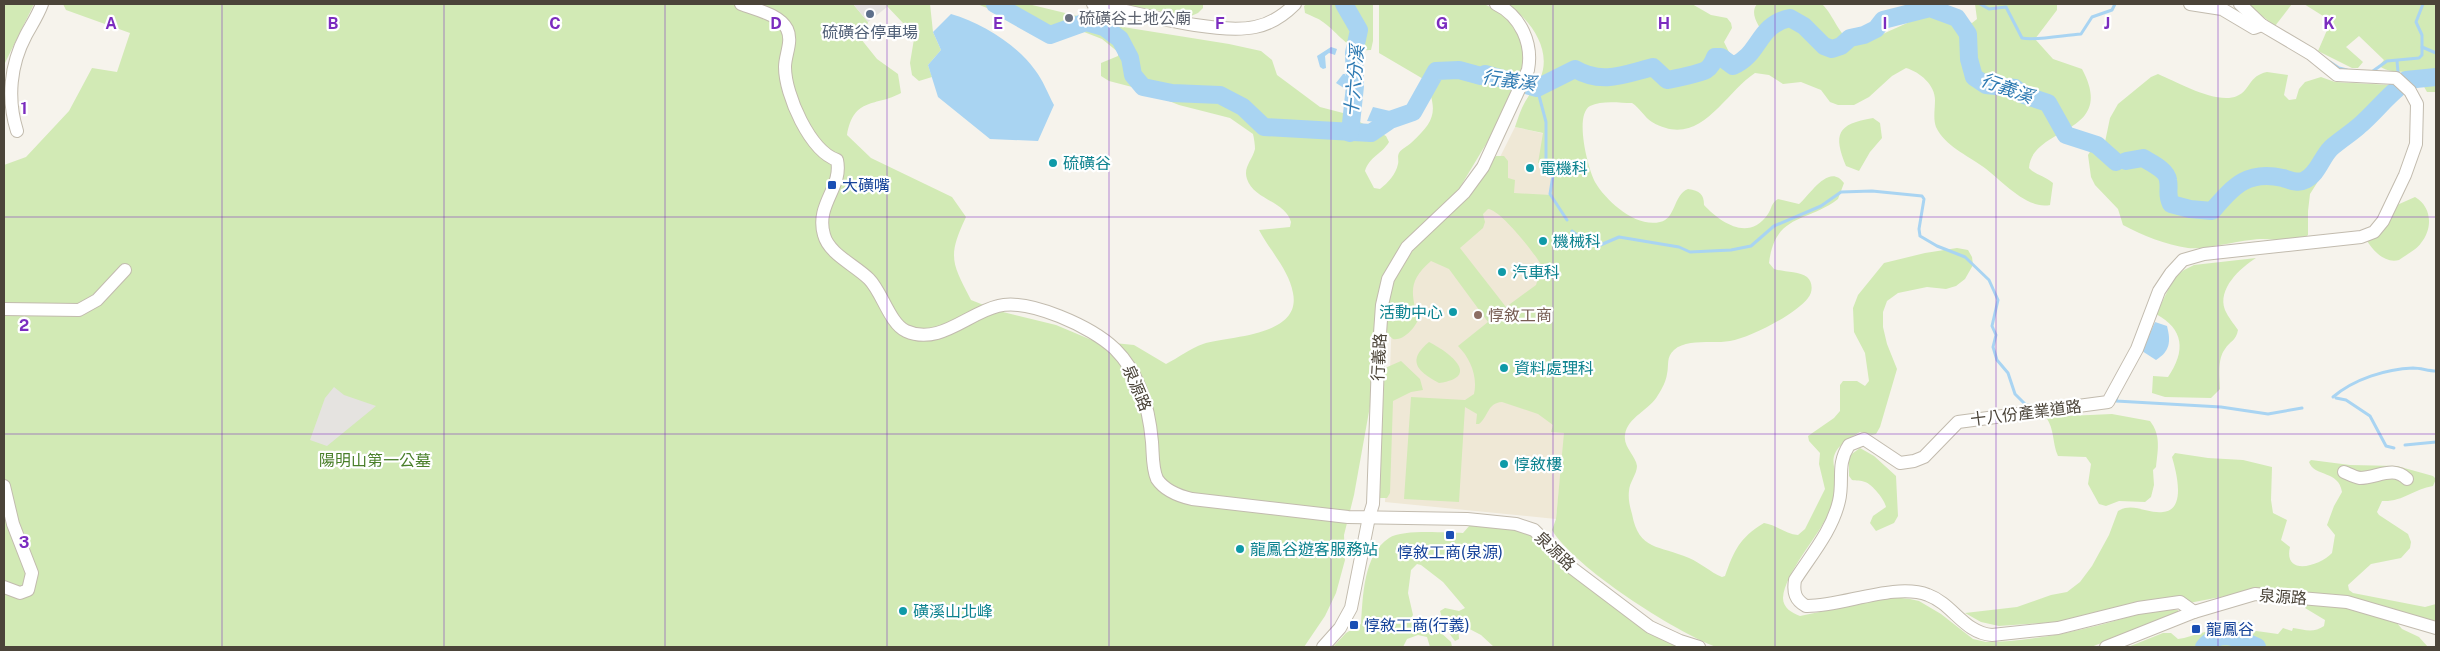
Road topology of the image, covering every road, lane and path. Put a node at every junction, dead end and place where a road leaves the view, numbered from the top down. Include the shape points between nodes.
1 (42, 4) edge
2 (741, 4) edge
3 (1093, 4) edge
4 (1295, 4) edge
5 (1496, 4) edge
6 (2190, 4) edge
7 (2240, 4) edge
8 (2262, 25) junction
9 (17, 131) dead end
10 (125, 270) dead end
11 (4, 309) edge
12 (2344, 472) dead end
13 (2407, 479) dead end
14 (4, 486) edge
15 (1369, 517) junction
16 (4, 587) edge
17 (2194, 612) junction
18 (2436, 628) edge
19 (1323, 647) edge
20 (1699, 647) edge
21 (2106, 647) edge

1 - 9 street via 12,70 13,116
2 - 15 street, 泉源路 via 778,19 786,28 789,43 785,74 799,118 828,156 837,160 838,173 821,216 826,243 874,284 897,324 905,331 940,332 1000,305 1039,308 1110,344 1125,360 1136,378 1150,419 1154,472 1170,491 1192,499
3 - 4 street via 1230,29 1270,22
5 - 15 street, 行義路 via 1519,24 1528,42 1530,58 1501,132 1483,167 1464,193 1407,247 1388,279 1382,305 1373,504
6 - 8 street via 2222,9 2254,28
7 - 8 street, 十八份產業道路
8 - 17 street, 十八份產業道路 via 2311,54 2337,75 2396,78 2410,91 2417,104 2416,144 2405,175 2383,221 2374,232 2361,237 2204,254 2183,260 2159,291 2137,349 2108,402 1958,422 1924,457 1914,461 1900,463 1864,439 1849,445 1842,458 1839,499 1832,522 1795,580 1794,589 1796,598 1806,606 1898,592 1927,594 1967,626 1992,635 2058,628 2138,608 2180,602
10 - 11 street via 97,300 79,310
12 - 13 street via 2357,478 2394,472
14 - 16 street via 13,524 32,573 28,590 20,593
15 - 19 street, 行義路 via 1351,608 1340,628
15 - 20 street, 泉源路 via 1466,519 1516,524 1534,530 1572,568 1650,627
17 - 18 street, 泉源路 via 2255,594 2347,602
17 - 21 street, 泉源路

